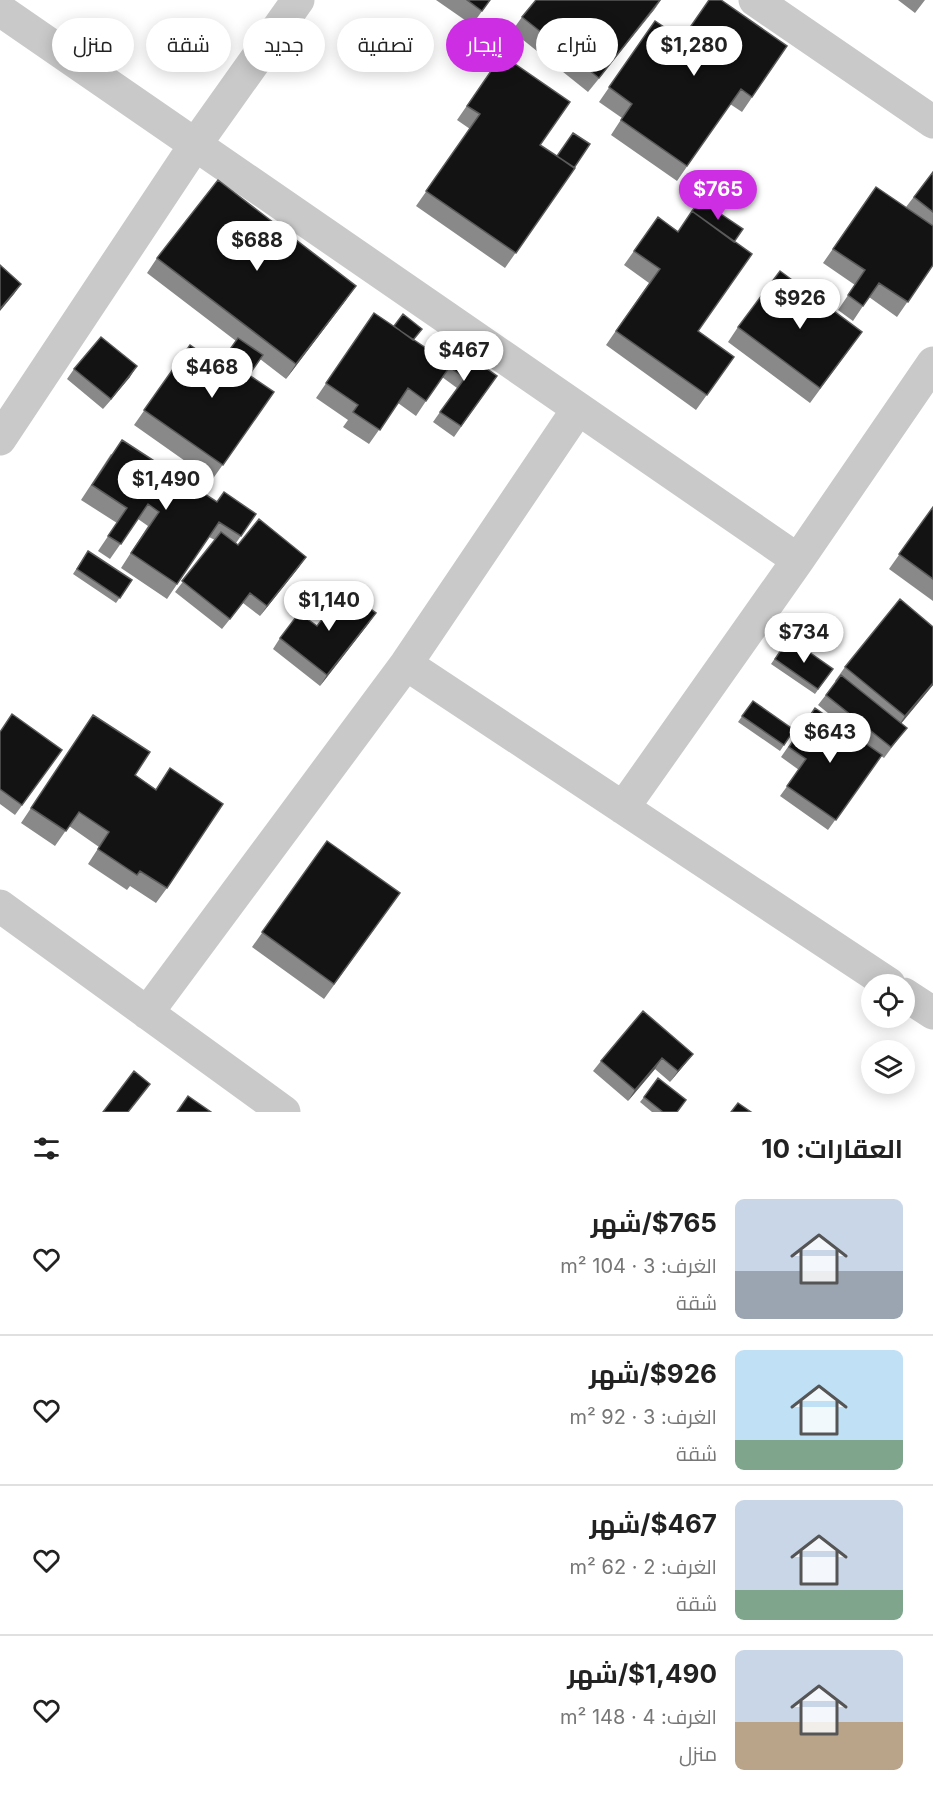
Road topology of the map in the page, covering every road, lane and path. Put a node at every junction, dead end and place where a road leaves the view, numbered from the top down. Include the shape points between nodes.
1 (298, 0) edge
2 (755, 0) edge
3 (0, 10) edge
4 (933, 122) edge
5 (195, 145) junction
6 (933, 363) edge
7 (578, 409) junction
8 (0, 439) edge
9 (798, 560) junction
10 (406, 664) junction
11 (623, 808) junction
12 (0, 906) edge
13 (874, 974) edge
14 (915, 1001) edge
15 (147, 1013) junction
16 (933, 1013) edge
17 (284, 1112) edge

1 - 5 street
2 - 4 street
3 - 5 street
5 - 7 street
5 - 8 street
6 - 9 street
7 - 9 street
7 - 10 street
9 - 11 street
10 - 11 street
10 - 15 street
11 - 13 street
12 - 15 street
14 - 16 street
15 - 17 street

